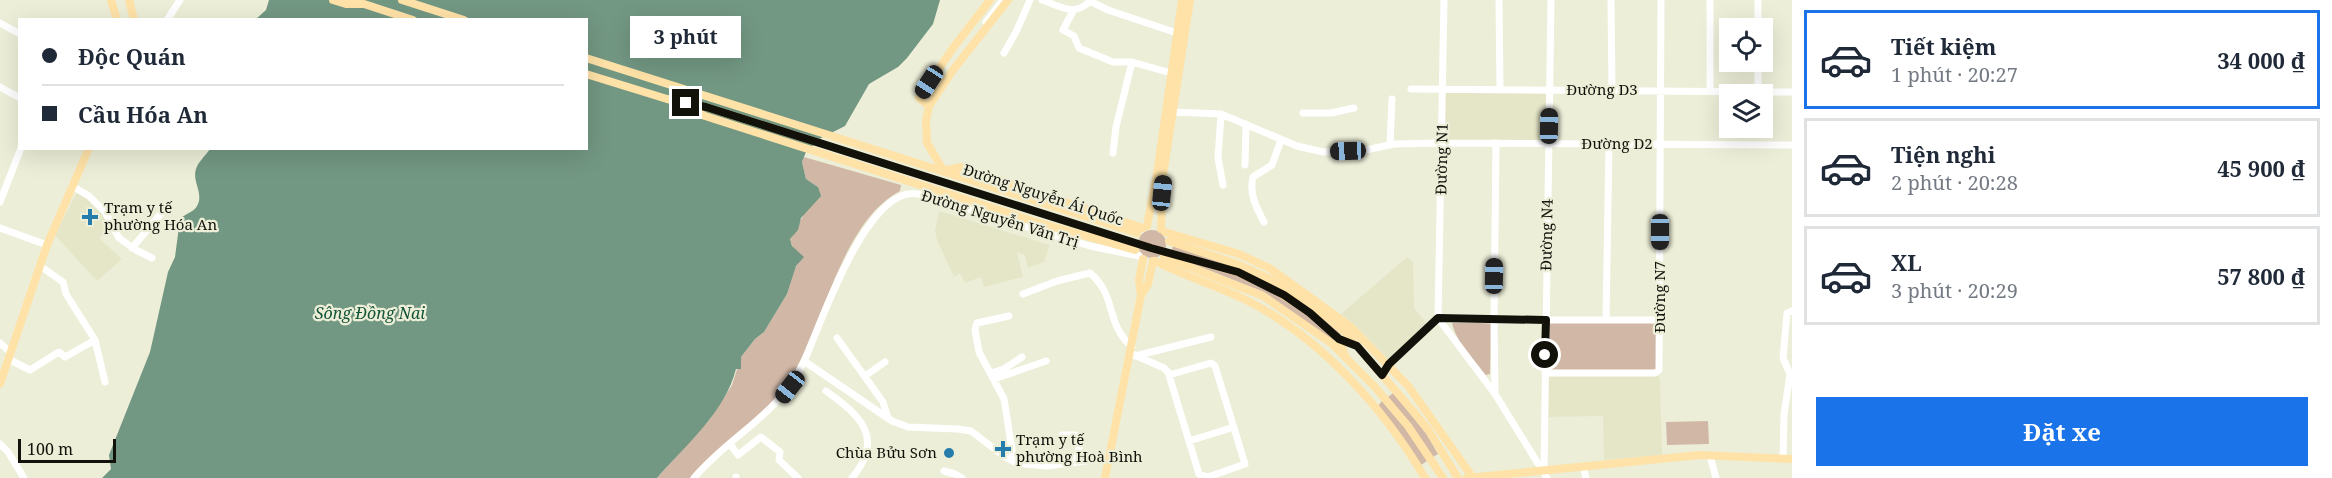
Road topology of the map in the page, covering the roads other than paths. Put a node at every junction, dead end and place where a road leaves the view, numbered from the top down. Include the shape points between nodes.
1 (111, 0) edge
2 (129, 0) edge
3 (180, 0) edge
4 (333, 0) edge
5 (402, 0) edge
6 (990, 0) edge
7 (1003, 0) edge
8 (1008, 0) edge
9 (1030, 0) edge
10 (1042, 0) edge
11 (1182, 0) edge
12 (1190, 0) edge
13 (1444, 0) edge
14 (1500, 0) edge
15 (1551, 0) edge
16 (1611, 0) edge
17 (1661, 0) edge
18 (1710, 0) edge
19 (1758, 0) edge
20 (1090, 1) edge
21 (361, 2) edge
22 (1073, 11) junction
23 (116, 18) edge
24 (134, 18) edge
25 (168, 18) edge
26 (407, 18) edge
27 (458, 18) edge
28 (1758, 18) edge
29 (0, 23) edge
30 (985, 24) dead end
31 (18, 33) edge
32 (1178, 33) junction
33 (1004, 53) dead end
34 (588, 59) edge
35 (1132, 62) junction
36 (1172, 73) junction
37 (588, 75) edge
38 (0, 87) edge
39 (1411, 89) dead end
40 (1443, 89) junction
41 (1500, 90) junction
42 (1549, 90) junction
43 (1612, 90) junction
44 (1660, 91) junction
45 (1710, 91) junction
46 (1719, 91) edge
47 (1773, 92) edge
48 (1792, 92) edge
49 (18, 97) edge
50 (667, 99) junction
51 (1392, 99) dead end
52 (929, 106) junction
53 (1354, 108) dead end
54 (1173, 112) junction
55 (1303, 112) dead end
56 (1221, 114) junction
57 (1246, 124) junction
58 (1281, 140) junction
59 (1443, 143) junction
60 (1496, 143) junction
61 (1548, 144) junction
62 (1609, 144) junction
63 (1660, 144) junction
64 (1390, 145) junction
65 (1792, 145) edge
66 (20, 150) edge
67 (88, 150) edge
68 (1113, 153) dead end
69 (1245, 165) dead end
70 (941, 170) junction
71 (1223, 184) dead end
72 (72, 186) junction
73 (0, 202) edge
74 (165, 210) dead end
75 (1086, 217) junction
76 (1264, 222) dead end
77 (0, 228) edge
78 (1142, 229) junction
79 (1163, 230) junction
80 (1081, 235) junction
81 (1106, 242) junction
82 (1169, 242) junction
83 (46, 245) junction
84 (132, 248) junction
85 (1098, 249) junction
86 (152, 258) dead end
87 (1148, 258) junction
88 (40, 266) junction
89 (1023, 294) dead end
90 (1792, 312) edge
91 (1009, 316) dead end
92 (1438, 318) junction
93 (1494, 320) junction
94 (1546, 320) junction
95 (1606, 320) junction
96 (1660, 320) junction
97 (1345, 333) junction
98 (1211, 337) dead end
99 (837, 338) dead end
100 (95, 340) junction
101 (0, 343) edge
102 (1132, 352) junction
103 (9, 356) junction
104 (1022, 357) dead end
105 (1346, 358) junction
106 (804, 361) junction
107 (1046, 361) dead end
108 (885, 362) dead end
109 (1389, 364) junction
110 (1545, 373) junction
111 (1169, 375) junction
112 (1382, 375) junction
113 (865, 376) junction
114 (992, 376) junction
115 (105, 382) dead end
116 (0, 384) edge
117 (1374, 386) junction
118 (826, 391) dead end
119 (1495, 394) junction
120 (1365, 397) junction
121 (888, 418) junction
122 (1234, 427) junction
123 (1062, 435) dead end
124 (1189, 441) junction
125 (0, 444) edge
126 (730, 444) junction
127 (1710, 456) junction
128 (1109, 458) junction
129 (1788, 459) edge
130 (1014, 462) junction
131 (1076, 462) junction
132 (1583, 466) junction
133 (944, 471) dead end
134 (1546, 474) edge
135 (853, 477) edge
136 (24, 478) edge
137 (694, 478) edge
138 (798, 478) edge
139 (962, 478) edge
140 (1105, 478) edge
141 (1425, 478) edge
142 (1443, 478) edge
143 (1458, 478) edge
144 (1470, 478) edge
145 (1586, 478) edge
146 (1716, 478) edge

1 - 23 main road
2 - 24 main road
3 - 25 street
4 - 21 main road via 346,4
5 - 27 main road
6 - 52 main road via 919,98
7 - 30 street
8 - 52 main road
9 - 33 street
10 - 22 street
11 - 32 main road
12 - 54 main road
13 - 40 street, Đường N1
14 - 41 street
15 - 42 street, Đường N4
16 - 43 street
17 - 44 street, Đường N7
18 - 45 street
19 - 28 street
20 - 22 street
20 - 32 street
21 - 26 main road
22 - 35 street via 1063,30 1074,36 1079,48 1113,62
29 - 31 street
32 - 36 main road
34 - 70 main road
35 - 36 street
35 - 68 street
36 - 78 main road
37 - 50 main road
38 - 49 street
39 - 40 street, Đường D3
40 - 41 street, Đường D3
40 - 59 street, Đường N1
41 - 42 street, Đường D3
42 - 43 street, Đường D3
42 - 61 street, Đường N4
43 - 44 street, Đường D3
44 - 45 street, Đường D3
44 - 63 street, Đường N7
45 - 46 street, Đường D3
47 - 48 street, Đường D3
50 - 80 main road, Đường Nguyễn Ái Quốc via 705,116
50 - 97 main road, Đường Nguyễn Ái Quốc via 706,107 1238,272 1284,295 1333,331
51 - 64 street
52 - 70 main road via 927,143
53 - 55 street via 1331,113
54 - 56 street, Đường D2
54 - 79 main road via 1163,184
56 - 57 street, Đường D2
56 - 71 street via 1218,158
57 - 58 street, Đường D2
57 - 69 street
58 - 64 street, Đường D2 via 1323,152
58 - 76 street via 1272,165 1252,180 1253,199
59 - 60 street, Đường D2
59 - 64 street, Đường D2
59 - 92 street, Đường N1
60 - 61 street, Đường D2
60 - 93 street
61 - 62 street, Đường D2
61 - 94 street, Đường N4
62 - 63 street, Đường D2
62 - 95 street
63 - 65 street, Đường D2
63 - 96 street, Đường N7
66 - 73 street
67 - 72 main road
70 - 75 main road, Đường Nguyễn Ái Quốc
70 - 78 main road, Đường Nguyễn Ái Quốc via 961,167
72 - 83 main road
72 - 84 street via 105,212 119,238
74 - 84 street
75 - 78 main road, Đường Nguyễn Ái Quốc
75 - 80 main road
77 - 83 street
78 - 79 main road
78 - 87 main road via 1134,242
79 - 82 main road
79 - 97 main road, Đường Nguyễn Ái Quốc via 1271,268
80 - 81 main road, Đường Nguyễn Ái Quốc
81 - 85 street, Đường Nguyễn Văn Trị
81 - 87 main road, Đường Nguyễn Ái Quốc
82 - 87 main road via 1167,252
82 - 97 main road, Đường Nguyễn Ái Quốc via 1272,280
83 - 88 main road
84 - 86 street
85 - 87 street, Đường Nguyễn Văn Trị
85 - 106 street, Đường Nguyễn Văn Trị via 918,194 902,194 872,220 843,269
87 - 102 main road via 1139,280 1141,295
87 - 105 main road, Đường Nguyễn Ái Quốc via 1263,296
87 - 120 main road, Đường Nguyễn Ái Quốc via 1245,300 1281,321 1322,351
88 - 100 street via 63,282 66,294
88 - 103 main road
89 - 102 street via 1090,273 1107,294 1115,326
90 - 129 street via 1787,313 1782,358 1790,374 1784,415
91 - 114 street via 975,326 980,352
92 - 93 street
92 - 109 street
92 - 119 street
93 - 94 street
93 - 119 street
94 - 95 street
94 - 110 street, Đường N4
95 - 96 street
96 - 110 street, Đường N7 via 1657,372
97 - 105 main road, Đường Nguyễn Ái Quốc
97 - 109 main road, Đường Nguyễn Ái Quốc
97 - 112 main road, Đường Nguyễn Ái Quốc
98 - 102 street
99 - 113 street
100 - 103 street via 65,357 59,352 30,370
100 - 115 street
101 - 103 street
102 - 111 street via 1166,369
102 - 128 main road
103 - 116 main road
104 - 114 street
105 - 117 main road, Đường Nguyễn Ái Quốc
106 - 121 street
106 - 126 street, Đường Nguyễn Văn Trị via 775,406
107 - 114 street
108 - 113 street
109 - 112 main road
109 - 144 main road, Đường Nguyễn Ái Quốc via 1420,402
110 - 134 street, Đường N4
111 - 122 street via 1213,364
111 - 124 street
112 - 143 main road, Đường Nguyễn Ái Quốc via 1429,431
113 - 121 street via 883,402
114 - 130 street via 1004,399
117 - 120 main road
117 - 142 main road, Đường Nguyễn Ái Quốc via 1408,426
118 - 135 street via 850,409 867,433 866,457
119 - 134 street
120 - 141 main road, Đường Nguyễn Ái Quốc via 1389,424
121 - 130 street via 908,427 971,431
122 - 124 street
122 - 124 street via 1245,464 1208,477 1198,472
123 - 131 street via 1080,438
125 - 136 street
126 - 137 street, Đường Nguyễn Văn Trị
126 - 138 street via 738,454 761,437 780,452 779,460
127 - 129 main road
127 - 132 main road
127 - 146 street
128 - 131 street
128 - 140 main road
130 - 131 street via 1036,466
132 - 134 main road
132 - 145 street
133 - 139 street
134 - 144 main road

